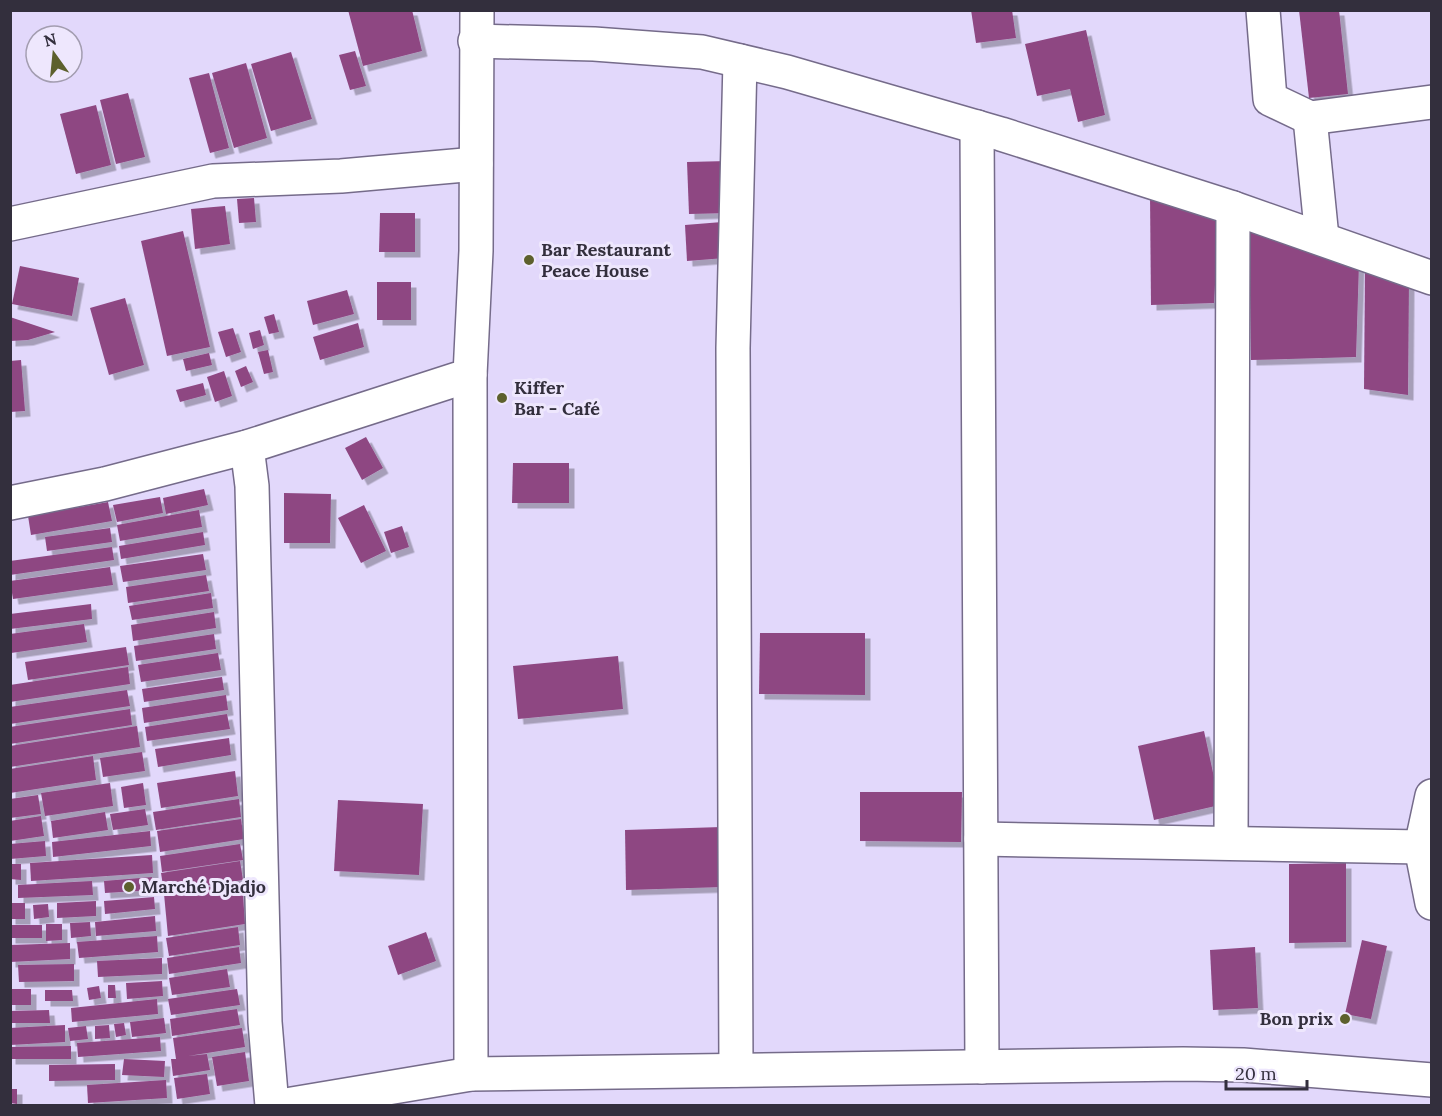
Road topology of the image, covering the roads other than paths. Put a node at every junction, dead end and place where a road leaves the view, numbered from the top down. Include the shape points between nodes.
1 (1263, 10) edge
2 (476, 26) edge
3 (740, 61) junction
4 (1431, 102) edge
5 (1310, 118) junction
6 (977, 127) junction
7 (476, 164) junction
8 (1233, 208) junction
9 (10, 224) edge
10 (1322, 238) junction
11 (1431, 278) edge
12 (470, 375) junction
13 (247, 447) junction
14 (10, 503) edge
15 (1431, 796) edge
16 (981, 839) junction
17 (1231, 843) junction
18 (1421, 847) junction
19 (1431, 903) edge
20 (981, 1067) junction
21 (736, 1070) junction
22 (471, 1074) junction
23 (1431, 1080) edge
24 (272, 1106) edge
25 (280, 1106) edge

1 - 5 street via 1270,99
2 - 3 street via 594,44 702,52
2 - 7 street
3 - 6 street
3 - 21 street via 733,348
4 - 5 street
5 - 10 street
6 - 8 street
6 - 16 street
7 - 9 street via 213,182
7 - 12 street
8 - 10 street
8 - 17 street
10 - 11 street
12 - 13 street
12 - 22 street
13 - 14 street via 105,484
13 - 24 street via 252,508 265,1023
15 - 18 street
16 - 17 street
16 - 20 street
17 - 18 street
18 - 19 street
20 - 21 street
20 - 23 street via 1244,1065
21 - 22 street
22 - 25 street

